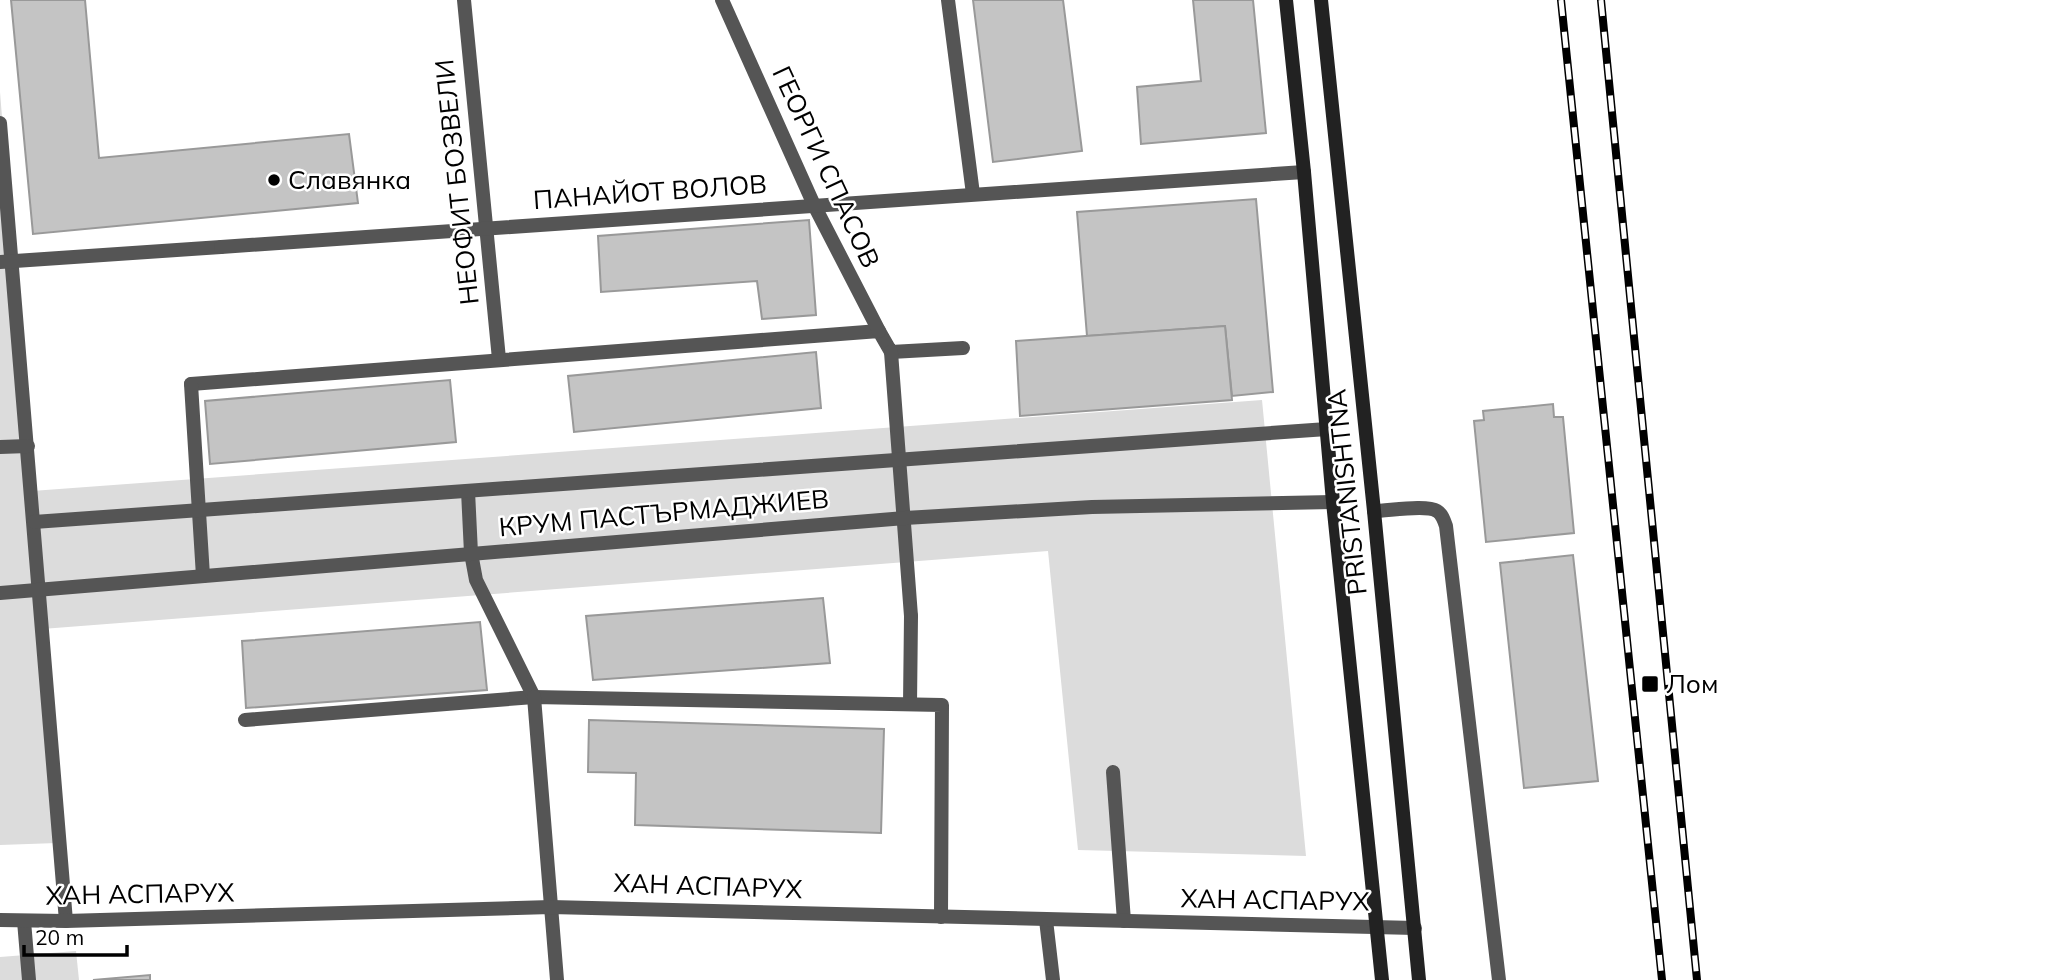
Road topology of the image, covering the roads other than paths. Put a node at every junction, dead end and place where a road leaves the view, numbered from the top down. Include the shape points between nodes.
1 (464, 0) edge
2 (722, 0) edge
3 (948, 0) edge
4 (1286, 0) edge
5 (1321, 0) edge
6 (0, 123) edge
7 (1304, 172) junction
8 (973, 194) junction
9 (814, 205) junction
10 (487, 228) junction
11 (6, 262) edge
12 (879, 331) junction
13 (963, 348) dead end
14 (891, 352) junction
15 (499, 359) junction
16 (1327, 429) junction
17 (28, 446) junction
18 (0, 447) edge
19 (900, 460) junction
20 (468, 491) junction
21 (1333, 502) junction
22 (199, 510) junction
23 (1374, 511) junction
24 (905, 518) junction
25 (34, 522) junction
26 (471, 554) junction
27 (203, 576) junction
28 (40, 590) junction
29 (0, 593) edge
30 (534, 697) junction
31 (910, 704) junction
32 (245, 720) dead end
33 (1113, 772) dead end
34 (551, 906) junction
35 (941, 917) junction
36 (0, 920) edge
37 (1046, 920) junction
38 (24, 921) junction
39 (66, 921) junction
40 (1124, 921) junction
41 (1377, 927) junction
42 (1415, 928) junction
43 (29, 980) edge
44 (557, 980) edge
45 (1053, 980) edge
46 (1382, 980) edge
47 (1419, 980) edge
48 (1499, 980) edge

1 - 10 street, НЕОФИТ БОЗВЕЛИ
2 - 9 street, ГЕОРГИ СПАСОВ
3 - 8 street
4 - 7 main road, PRISTANISHTNA
5 - 23 main road, PRISTANISHTNA
6 - 11 street
7 - 8 street, ПАНАЙОТ ВОЛОВ
7 - 16 main road, PRISTANISHTNA
8 - 9 street, ПАНАЙОТ ВОЛОВ
9 - 10 street, ПАНАЙОТ ВОЛОВ
9 - 12 street, ГЕОРГИ СПАСОВ
10 - 11 street, ПАНАЙОТ ВОЛОВ
10 - 15 street, НЕОФИТ БОЗВЕЛИ
11 - 17 street
12 - 14 street, ГЕОРГИ СПАСОВ
12 - 15 street
13 - 14 street
14 - 19 street
15 - 22 street via 191,384
16 - 19 street, КРУМ ПАСТЪРМАДЖИЕВ
16 - 21 main road, PRISTANISHTNA
17 - 18 street
17 - 25 street
19 - 20 street, КРУМ ПАСТЪРМАДЖИЕВ
19 - 24 street
20 - 22 street, КРУМ ПАСТЪРМАДЖИЕВ
20 - 26 street
21 - 24 street, КРУМ ПАСТЪРМАДЖИЕВ via 1092,507
21 - 41 main road, PRISTANISHTNA
22 - 25 street, КРУМ ПАСТЪРМАДЖИЕВ
22 - 27 street
23 - 42 main road, PRISTANISHTNA
23 - 48 street via 1436,510 1446,526
24 - 26 street, КРУМ ПАСТЪРМАДЖИЕВ
24 - 31 street
25 - 28 street
26 - 27 street, КРУМ ПАСТЪРМАДЖИЕВ
26 - 30 street via 476,580
27 - 28 street, КРУМ ПАСТЪРМАДЖИЕВ
28 - 29 street, КРУМ ПАСТЪРМАДЖИЕВ
28 - 39 street
30 - 31 street
30 - 32 street
30 - 34 street
31 - 35 street via 942,705
33 - 40 street
34 - 35 street, ХАН АСПАРУХ
34 - 39 street, ХАН АСПАРУХ
34 - 44 street
35 - 37 street, ХАН АСПАРУХ
36 - 38 street, ХАН АСПАРУХ
37 - 40 street, ХАН АСПАРУХ
37 - 45 street
38 - 39 street, ХАН АСПАРУХ
38 - 43 street
40 - 41 street, ХАН АСПАРУХ
41 - 42 street, ХАН АСПАРУХ
41 - 46 main road, PRISTANISHTNA
42 - 47 main road, PRISTANISHTNA

